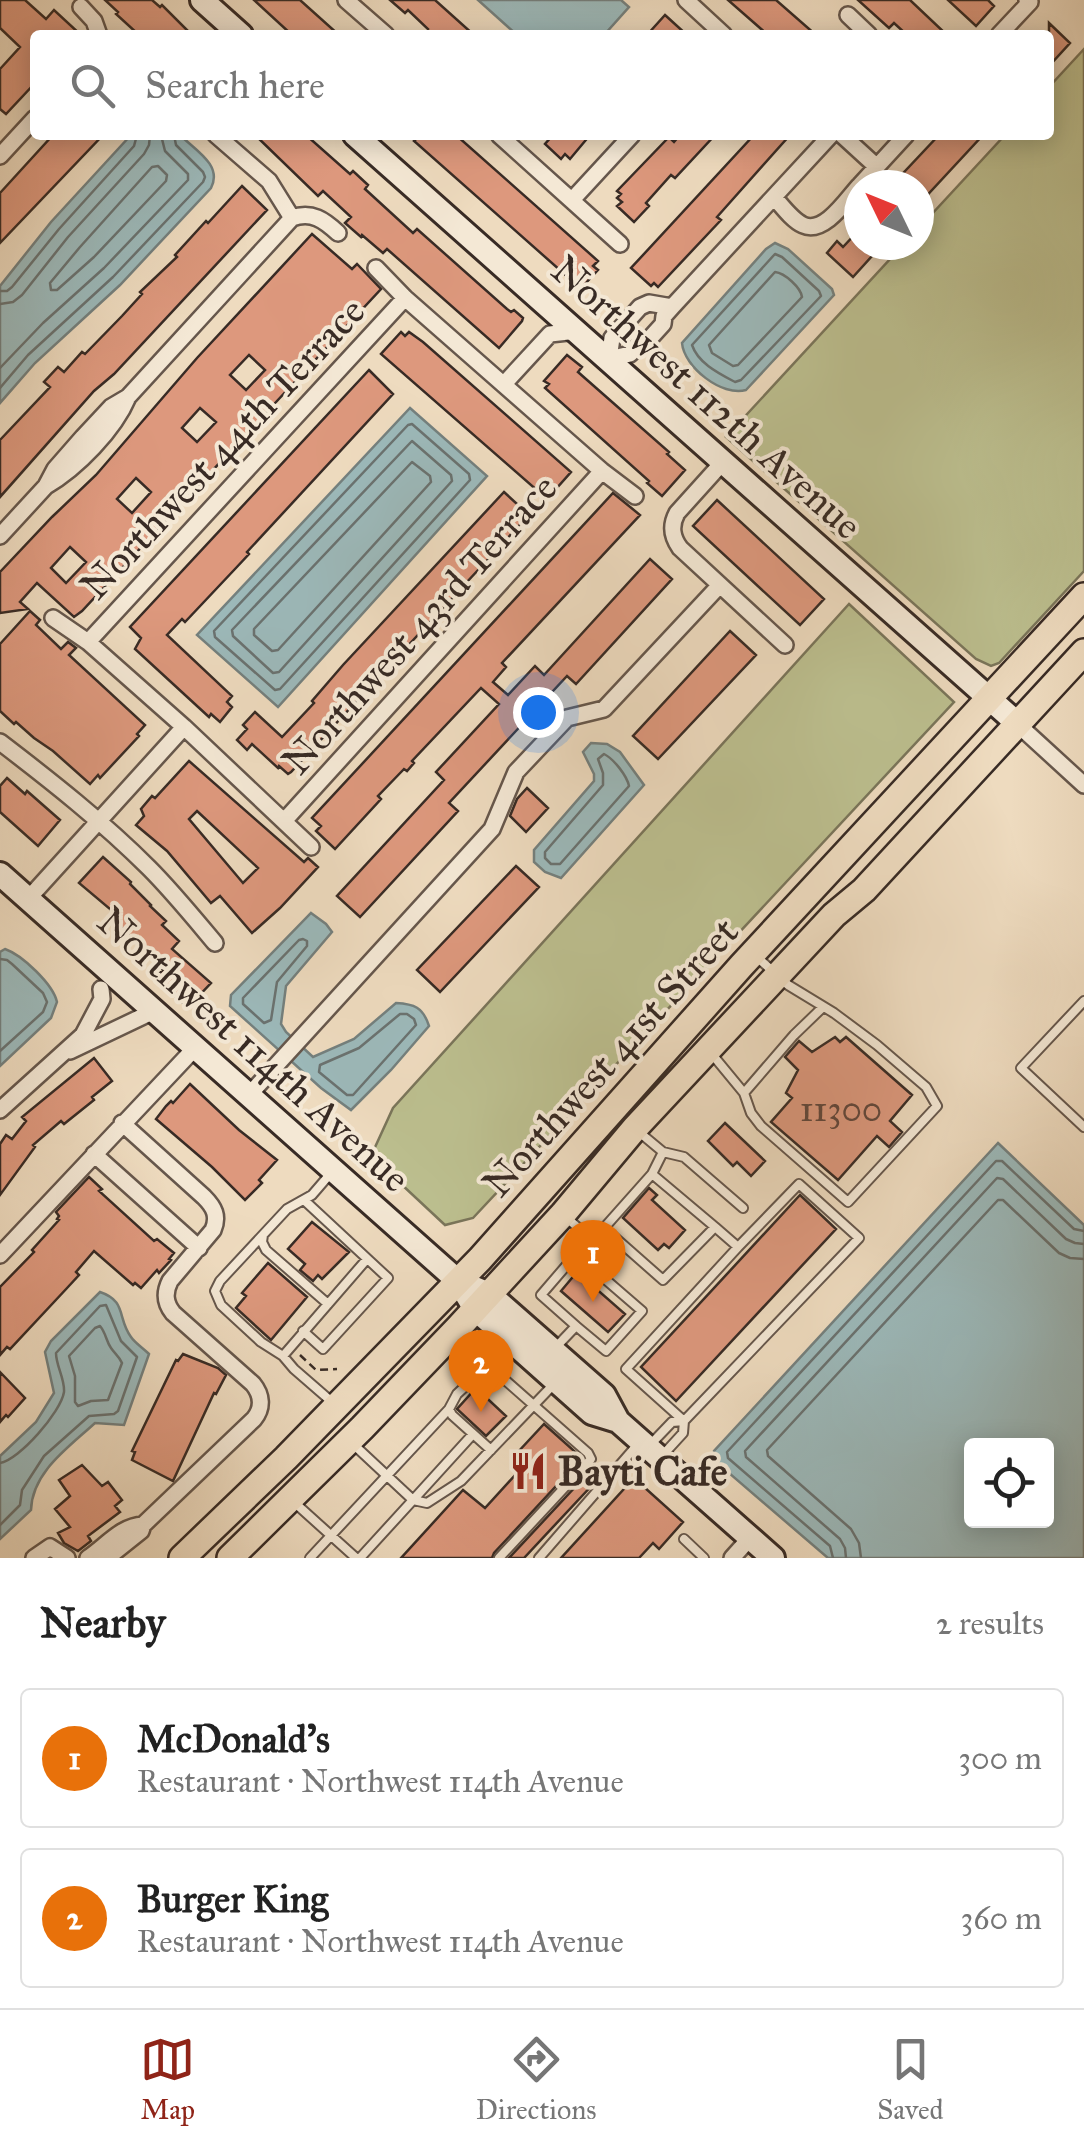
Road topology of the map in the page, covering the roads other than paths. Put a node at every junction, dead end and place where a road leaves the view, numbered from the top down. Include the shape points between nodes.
1 (202, 0) edge
2 (346, 0) edge
3 (686, 0) edge
4 (1028, 1) edge
5 (82, 7) dead end
6 (848, 15) dead end
7 (97, 30) edge
8 (235, 30) edge
9 (379, 30) edge
10 (719, 30) edge
11 (864, 30) edge
12 (1003, 30) edge
13 (30, 123) edge
14 (222, 140) edge
15 (362, 140) edge
16 (505, 140) edge
17 (627, 140) edge
18 (826, 140) edge
19 (847, 140) edge
20 (901, 140) edge
21 (0, 156) edge
22 (876, 167) junction
23 (873, 170) edge
24 (774, 197) junction
25 (572, 200) junction
26 (844, 202) edge
27 (292, 218) junction
28 (338, 233) dead end
29 (620, 244) dead end
30 (376, 268) dead end
31 (405, 298) junction
32 (668, 312) junction
33 (633, 315) junction
34 (647, 328) junction
35 (577, 331) junction
36 (637, 346) junction
37 (609, 360) junction
38 (504, 384) junction
39 (723, 462) junction
40 (602, 470) junction
41 (636, 496) dead end
42 (0, 536) edge
43 (719, 586) junction
44 (1084, 596) edge
45 (53, 618) dead end
46 (1084, 635) edge
47 (88, 642) junction
48 (785, 646) dead end
49 (1084, 652) edge
50 (1005, 712) junction
51 (184, 728) junction
52 (0, 742) edge
53 (1084, 784) edge
54 (285, 820) junction
55 (98, 822) junction
56 (311, 847) dead end
57 (0, 874) edge
58 (28, 899) junction
59 (216, 943) dead end
60 (753, 953) junction
61 (778, 976) junction
62 (105, 980) junction
63 (1084, 1001) edge
64 (823, 1008) junction
65 (154, 1011) junction
66 (93, 1018) junction
67 (110, 1033) junction
68 (196, 1048) junction
69 (708, 1050) junction
70 (62, 1054) junction
71 (639, 1081) junction
72 (744, 1092) junction
73 (249, 1095) junction
74 (0, 1110) edge
75 (122, 1123) junction
76 (1084, 1127) edge
77 (635, 1128) junction
78 (663, 1152) junction
79 (94, 1154) junction
80 (334, 1170) junction
81 (652, 1174) junction
82 (304, 1200) junction
83 (743, 1208) dead end
84 (562, 1214) junction
85 (604, 1228) junction
86 (716, 1228) junction
87 (262, 1235) junction
88 (590, 1238) junction
89 (199, 1248) junction
90 (738, 1248) junction
91 (576, 1254) junction
92 (0, 1255) edge
93 (367, 1259) junction
94 (458, 1281) junction
95 (482, 1302) junction
96 (328, 1304) junction
97 (576, 1326) junction
98 (302, 1331) junction
99 (553, 1351) junction
100 (283, 1356) junction
101 (556, 1382) junction
102 (534, 1405) junction
103 (338, 1406) junction
104 (449, 1409) junction
105 (684, 1420) junction
106 (618, 1421) junction
107 (473, 1434) junction
108 (350, 1441) junction
109 (650, 1449) junction
110 (491, 1450) junction
111 (386, 1476) junction
112 (292, 1500) junction
113 (413, 1500) junction
114 (331, 1536) junction
115 (125, 1537) junction
116 (750, 1538) junction
117 (684, 1539) dead end
118 (34, 1558) edge
119 (68, 1558) edge
120 (88, 1558) edge
121 (107, 1558) edge
122 (182, 1558) edge
123 (230, 1558) edge
124 (310, 1558) edge
125 (358, 1558) edge
126 (499, 1558) edge
127 (539, 1558) edge
128 (704, 1558) edge
129 (732, 1558) edge
130 (773, 1558) edge

1 - 8 street
2 - 9 street
3 - 10 street
4 - 12 street
5 - 7 street
6 - 11 street
13 - 21 street
14 - 27 street via 269,181
15 - 35 street, Northwest 112th Avenue
16 - 25 street
17 - 25 street
18 - 24 street
19 - 22 street
20 - 22 street
22 - 23 street
24 - 26 street via 798,222 813,226
24 - 32 street
25 - 29 street
27 - 28 street via 318,217
27 - 42 street via 128,397 111,407 98,431 54,469
30 - 31 street
31 - 38 street
31 - 47 street, Northwest 44th Terrace
32 - 33 street via 646,304
32 - 34 street
32 - 36 street
33 - 34 street
33 - 37 street via 612,338
34 - 36 street
35 - 37 street, Northwest 112th Avenue
35 - 38 street via 550,334
36 - 37 street
37 - 39 street, Northwest 112th Avenue
38 - 40 street
39 - 43 street via 672,523 680,548
39 - 50 street, Northwest 112th Avenue
40 - 41 street
40 - 54 street, Northwest 43rd Terrace
43 - 48 street
43 - 73 street via 604,709 567,718 516,772 492,829
44 - 50 main road, Northwest 41st Street
45 - 47 street
46 - 50 main road, Northwest 41st Street
47 - 51 street
49 - 50 main road, Northwest 41st Street
50 - 53 street
50 - 60 main road, Northwest 41st Street
50 - 61 main road, Northwest 41st Street via 872,881
51 - 54 street
51 - 55 street
52 - 55 street
54 - 56 street
55 - 58 street
55 - 59 street
57 - 58 street, Northwest 114th Avenue
58 - 62 street, Northwest 114th Avenue
60 - 61 lane
60 - 71 main road, Northwest 41st Street
61 - 64 lane
61 - 69 main road, Northwest 41st Street
62 - 65 street, Northwest 114th Avenue
62 - 66 street
62 - 70 street
63 - 76 lane via 1021,1068
64 - 72 lane
64 - 72 lane via 926,1087 937,1106 848,1202 761,1126
65 - 67 street
65 - 68 street, Northwest 114th Avenue
66 - 67 street
66 - 70 street
67 - 70 street
68 - 73 street, Northwest 114th Avenue
68 - 75 street
69 - 72 lane
69 - 77 main road, Northwest 41st Street
70 - 74 street
71 - 77 main road
71 - 94 main road, Northwest 41st Street
73 - 80 street, Northwest 114th Avenue
75 - 79 street
75 - 89 street via 213,1206 216,1224
77 - 78 lane
77 - 84 main road, Northwest 41st Street
78 - 81 lane
78 - 83 lane via 684,1157
79 - 89 street
79 - 92 street
80 - 82 lane
80 - 94 street, Northwest 114th Avenue
81 - 85 lane
81 - 86 lane
82 - 87 lane
82 - 93 lane
84 - 88 lane
84 - 95 main road, Northwest 41st Street
85 - 86 lane via 662,1280
85 - 88 lane
86 - 90 lane
87 - 96 lane via 266,1250
87 - 100 lane via 218,1283 216,1294 260,1342
88 - 91 lane
89 - 115 street via 168,1284 167,1303 256,1387 260,1409 140,1531
90 - 105 lane via 626,1369
90 - 105 lane via 800,1184 859,1238
91 - 97 lane via 541,1295
91 - 97 lane via 642,1311 606,1351
93 - 96 lane
93 - 98 lane via 388,1278 323,1350
94 - 95 street, Northwest 114th Avenue
94 - 103 main road, Northwest 41st Street
95 - 99 street, Northwest 114th Avenue
95 - 101 street, Northwest 114th Avenue
95 - 108 main road, Northwest 41st Street
96 - 98 lane
97 - 99 lane
98 - 100 lane
99 - 106 street, Northwest 114th Avenue via 604,1395
100 - 103 lane
101 - 102 lane
101 - 106 street, Northwest 114th Avenue via 592,1413
102 - 104 lane via 488,1365
102 - 110 lane
102 - 126 lane via 591,1459
103 - 122 main road, Northwest 41st Street
104 - 107 lane
104 - 111 lane
105 - 109 lane via 672,1422
105 - 109 lane via 684,1432
106 - 109 street, Northwest 114th Avenue
107 - 110 lane
107 - 113 lane
108 - 111 lane
108 - 112 main road, Northwest 41st Street
109 - 116 street, Northwest 114th Avenue
109 - 127 lane
110 - 113 lane via 427,1504
111 - 113 lane
111 - 114 lane
112 - 114 lane
112 - 123 main road, Northwest 41st Street
113 - 125 lane
114 - 124 lane
114 - 125 lane
115 - 120 street
115 - 121 street
116 - 129 street
116 - 130 street, Northwest 114th Avenue
117 - 128 lane
118 - 119 street via 50,1547

